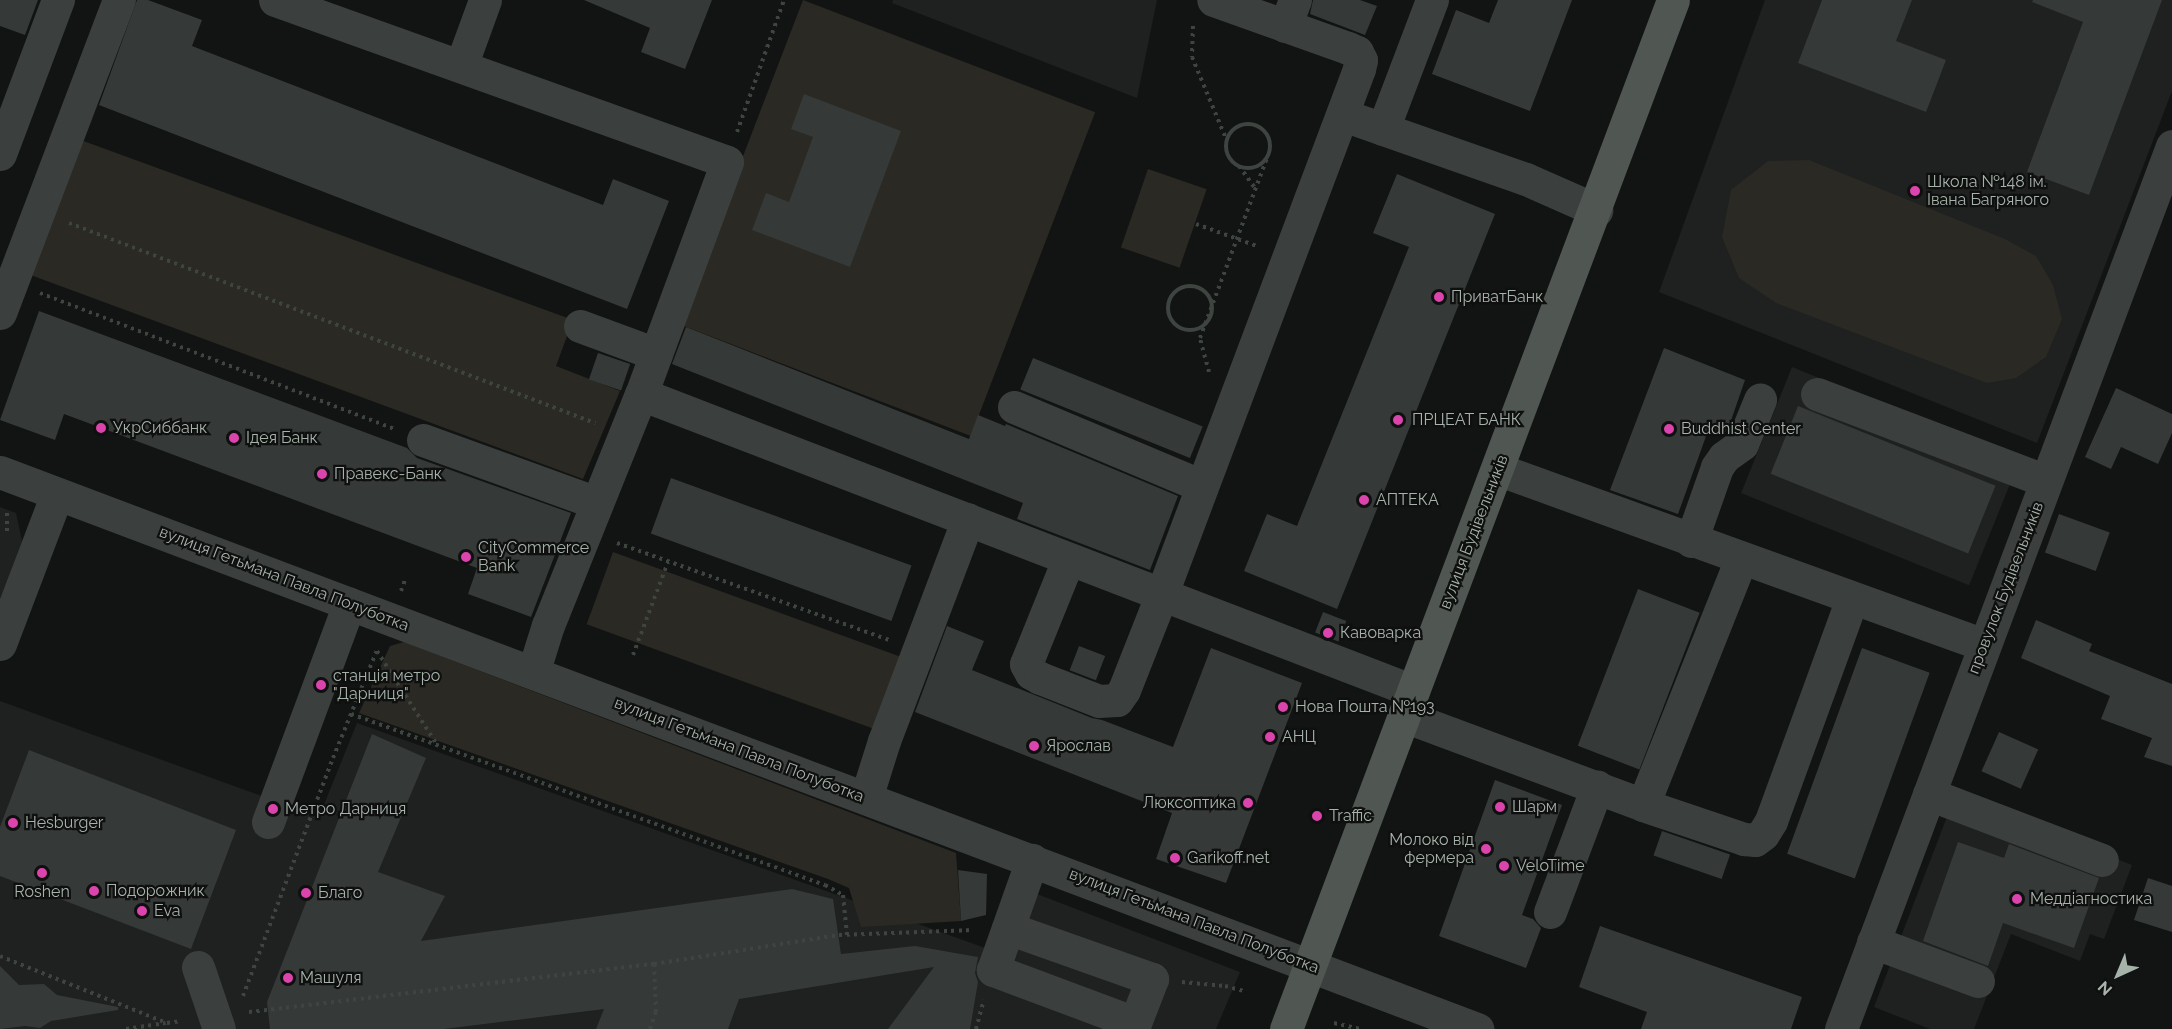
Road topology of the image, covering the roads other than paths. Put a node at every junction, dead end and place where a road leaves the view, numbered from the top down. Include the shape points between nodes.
1 (58, 0) edge
2 (119, 0) edge
3 (275, 0) edge
4 (485, 0) edge
5 (1432, 0) edge
6 (1673, 0) edge
7 (1203, 11) edge
8 (1290, 13) edge
9 (461, 66) junction
10 (1343, 116) junction
11 (1383, 129) junction
12 (2172, 146) edge
13 (0, 154) edge
14 (1596, 210) junction
15 (0, 313) edge
16 (580, 326) dead end
17 (656, 354) junction
18 (641, 394) junction
19 (1817, 394) dead end
20 (1760, 400) dead end
21 (1014, 406) dead end
22 (423, 440) road end
23 (1497, 469) junction
24 (0, 472) edge
25 (2046, 481) junction
26 (1202, 486) junction
27 (57, 494) junction
28 (591, 517) junction
29 (968, 519) junction
30 (1691, 541) junction
31 (1741, 559) junction
32 (1068, 560) junction
33 (1161, 596) junction
34 (1852, 598) junction
35 (349, 604) junction
36 (0, 644) edge
37 (1984, 645) junction
38 (533, 673) junction
39 (1408, 703) junction
40 (1597, 787) junction
41 (1929, 794) junction
42 (866, 798) junction
43 (1644, 805) junction
44 (268, 822) dead end
45 (2102, 860) dead end
46 (1032, 861) junction
47 (1550, 912) dead end
48 (1008, 928) junction
49 (1873, 942) junction
50 (1309, 965) junction
51 (198, 967) dead end
52 (1978, 981) dead end
53 (224, 1020) edge
54 (1286, 1029) edge
55 (1477, 1029) edge
56 (1841, 1029) edge

1 - 13 street
2 - 15 street
3 - 9 street
4 - 9 street
5 - 11 street
6 - 14 main road, вулиця Будівельників
7 - 8 street
8 - 10 street via 1357,52 1361,60
9 - 17 street via 727,162
10 - 11 street
10 - 26 street
11 - 14 street via 1526,179
12 - 25 street, провулок Будівельників
14 - 23 main road, вулиця Будівельників
16 - 17 street
17 - 18 street
18 - 28 street
18 - 29 street
19 - 25 street
20 - 30 street via 1742,444 1720,462
21 - 26 street
22 - 28 street
23 - 30 street
23 - 39 main road, вулиця Будівельників
24 - 27 street, вулиця Гетьмана Павла Полуботка
25 - 37 street, провулок Будівельників
26 - 33 street
27 - 35 street, вулиця Гетьмана Павла Полуботка
27 - 36 street
28 - 38 street
29 - 32 street
29 - 42 street
30 - 31 street
31 - 34 street
31 - 43 street
32 - 33 street
32 - 33 street via 1026,664 1031,673 1099,701 1117,700 1124,690
33 - 39 street
34 - 37 street
34 - 43 street via 1763,834 1755,840 1744,839
35 - 38 street, вулиця Гетьмана Павла Полуботка
35 - 44 street
37 - 41 street, провулок Будівельників
38 - 42 street, вулиця Гетьмана Павла Полуботка
39 - 40 street
39 - 50 main road, вулиця Будівельників
40 - 43 street
40 - 47 street
41 - 45 street
41 - 49 street, провулок Будівельників
42 - 46 street, вулиця Гетьмана Павла Полуботка
46 - 48 street
46 - 50 street, вулиця Гетьмана Павла Полуботка
48 - 48 street via 1152,979 1136,1023 993,970
49 - 52 street
49 - 56 street, провулок Будівельників
50 - 54 main road, вулиця Будівельників
50 - 55 street, вулиця Гетьмана Павла Полуботка
51 - 53 street

